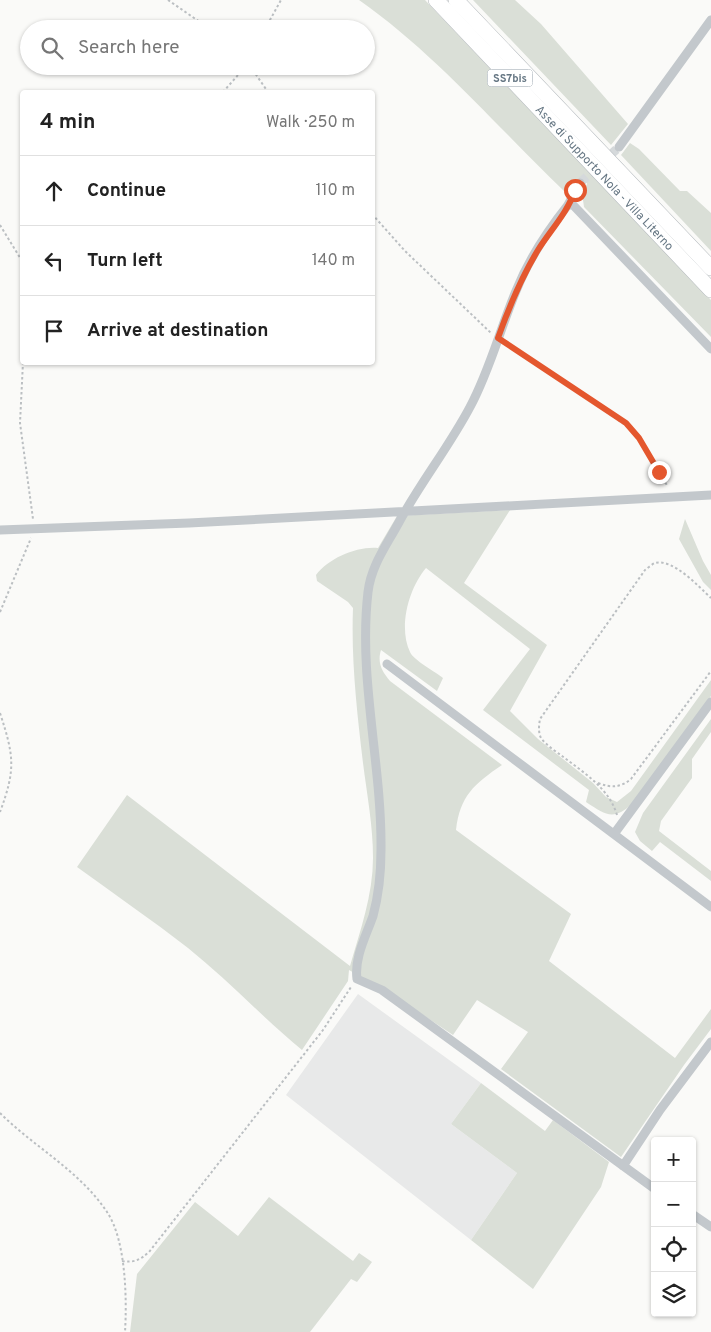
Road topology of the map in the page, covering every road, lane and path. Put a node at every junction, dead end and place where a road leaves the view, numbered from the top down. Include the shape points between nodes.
1 (168, 0) edge
2 (281, 0) edge
3 (436, 0) edge
4 (456, 0) edge
5 (197, 20) edge
6 (270, 20) edge
7 (711, 20) edge
8 (238, 75) edge
9 (256, 75) edge
10 (225, 90) edge
11 (267, 90) edge
12 (620, 147) tunnel mouth
13 (580, 183) tunnel mouth
14 (568, 205) junction
15 (375, 217) edge
16 (0, 225) edge
17 (20, 258) edge
18 (711, 268) edge
19 (711, 290) edge
20 (498, 338) junction
21 (711, 349) edge
22 (23, 365) edge
23 (711, 495) edge
24 (673, 497) junction
25 (404, 511) junction
26 (35, 527) junction
27 (0, 530) edge
28 (711, 598) edge
29 (0, 612) edge
30 (387, 664) dead end
31 (711, 671) edge
32 (711, 702) edge
33 (0, 712) edge
34 (596, 782) junction
35 (0, 812) edge
36 (616, 830) junction
37 (711, 907) edge
38 (357, 979) junction
39 (711, 1042) edge
40 (0, 1112) edge
41 (623, 1166) junction
42 (651, 1185) edge
43 (696, 1217) edge
44 (711, 1228) edge
45 (122, 1261) junction
46 (125, 1332) edge

1 - 5 path
2 - 6 path
3 - 19 highway, Asse di Supporto Nola - Villa Literno / SS7bis
4 - 18 highway, Asse di Supporto Nola - Villa Literno / SS7bis
7 - 12 street
8 - 10 path
9 - 11 path
13 - 14 street
14 - 20 street via 517,288
14 - 21 street via 573,205
15 - 20 path via 405,251
16 - 17 path
20 - 24 path via 634,430
20 - 25 street via 488,371 469,409
22 - 26 path via 20,423
23 - 24 street
24 - 25 street
25 - 26 street via 189,523
25 - 38 street via 379,556 368,590 366,625 370,720 381,850 379,887 356,968
26 - 27 street
26 - 29 path
28 - 34 path via 688,577 667,564 656,563 645,570 540,719 541,737
30 - 36 street
31 - 34 path via 631,779 617,787
32 - 36 street
33 - 35 path via 13,757 9,786
34 - 36 path via 611,799
36 - 37 street
38 - 41 street via 382,990
38 - 45 path via 323,1030 149,1252 142,1259
39 - 41 street
40 - 45 path via 95,1196 108,1213
41 - 42 street
43 - 44 street
45 - 46 path

